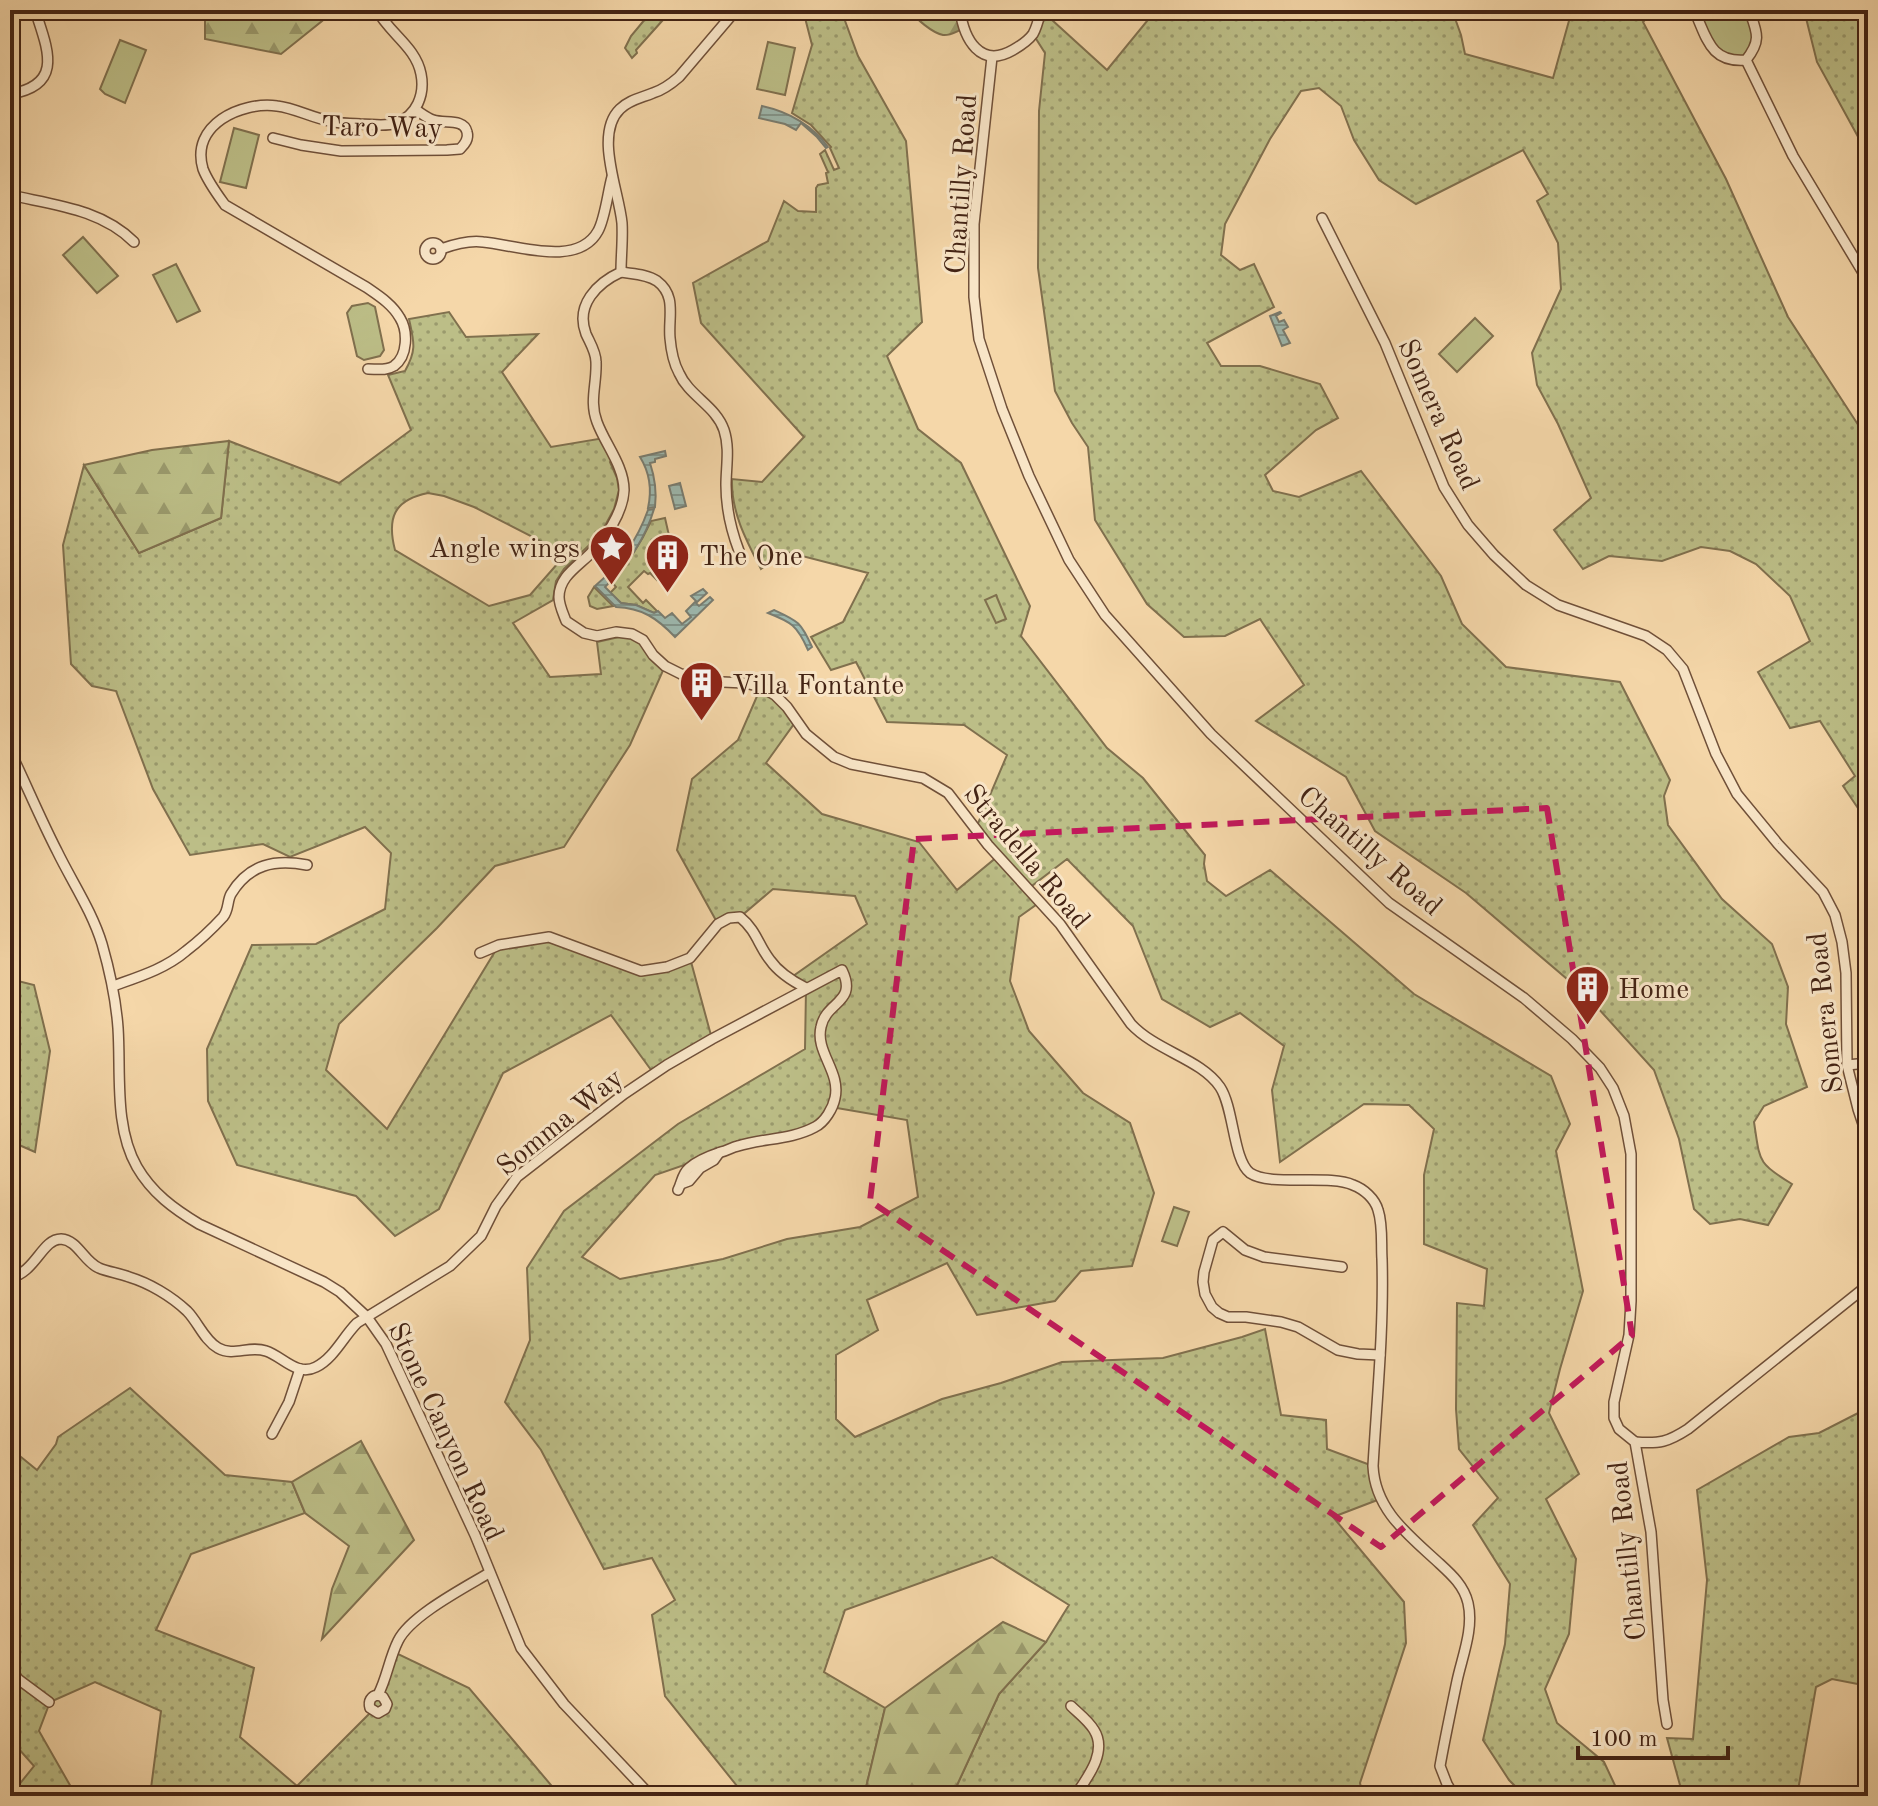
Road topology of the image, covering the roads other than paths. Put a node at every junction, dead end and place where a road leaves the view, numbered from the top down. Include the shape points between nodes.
1 (35, 10) edge
2 (377, 10) edge
3 (736, 10) edge
4 (960, 10) edge
5 (1041, 10) edge
6 (1694, 10) edge
7 (1749, 10) edge
8 (992, 57) junction
9 (1746, 60) junction
10 (10, 94) edge
11 (416, 110) junction
12 (273, 138) dead end
13 (612, 173) junction
14 (10, 195) edge
15 (1322, 218) dead end
16 (134, 242) dead end
17 (441, 249) dead end
18 (621, 272) junction
19 (1868, 281) edge
20 (368, 369) dead end
21 (739, 551) dead end
22 (10, 751) edge
23 (307, 865) dead end
24 (480, 953) dead end
25 (113, 986) junction
26 (806, 988) junction
27 (1868, 1063) edge
28 (1847, 1065) junction
29 (1868, 1139) edge
30 (680, 1187) dead end
31 (1342, 1267) dead end
32 (10, 1278) edge
33 (1868, 1285) edge
34 (367, 1317) junction
35 (1380, 1355) junction
36 (300, 1369) junction
37 (272, 1434) dead end
38 (1635, 1442) junction
39 (489, 1573) junction
40 (10, 1668) edge
41 (378, 1695) dead end
42 (49, 1702) dead end
43 (1071, 1706) dead end
44 (1667, 1724) dead end
45 (1868, 1787) edge
46 (651, 1796) edge
47 (1075, 1796) edge
48 (1454, 1796) edge
49 (1866, 1796) edge

1 - 10 street via 49,63 37,84
2 - 11 street via 418,62 422,91
3 - 13 street via 669,86 637,98 614,115 609,129
4 - 8 street via 967,36 977,50
5 - 8 street via 1027,40
6 - 9 street via 1719,56
7 - 9 street via 1758,39
8 - 38 street, Chantilly Road via 974,224 974,297 979,339 1029,476 1069,560 1105,615 1211,734 1389,903 1524,998 1572,1039 1613,1088 1631,1154 1629,1335 1614,1418
9 - 19 street via 1793,156
11 - 12 street, Taro Way via 434,120 461,123 466,143 447,150 341,151
11 - 20 street via 382,125 331,122 277,106 240,109 209,130 201,149 202,167 225,205 366,287 401,319 401,358 394,366
13 - 17 street via 599,230 572,251 480,241
13 - 18 street via 622,221
14 - 16 street via 91,213
15 - 28 street, Somera Road via 1385,343 1444,487 1463,518 1526,585 1558,605 1646,636 1667,650 1683,669 1737,794 1823,892 1842,942
18 - 21 street via 655,280 672,302 669,335 680,376 716,413 724,430 728,514
18 - 35 street, Stradella Road via 592,293 583,321 596,359 593,410 624,491 603,540 562,584 559,596 566,621 597,636 632,634 665,666 700,681 761,687 834,757 923,778 948,793 1060,924 1142,1036 1213,1078 1228,1105 1239,1154 1251,1173 1352,1184 1372,1198 1381,1221
22 - 25 street, Stone Canyon Road via 95,923
23 - 25 street via 287,861 258,868 237,885 226,914 183,954
24 - 26 street via 549,937 641,971 690,958 718,924 740,917 769,959
25 - 34 street, Stone Canyon Road via 123,1119 131,1154 144,1178 166,1202 199,1224 324,1282
26 - 30 street, Somma Way via 842,970 848,985 821,1026 836,1084 826,1118 795,1135 710,1155 689,1167
26 - 34 street, Somma Way via 624,1094 517,1177 481,1236 450,1266
27 - 28 street
28 - 29 street, Somera Road
31 - 35 street via 1264,1257 1223,1232 1213,1240 1203,1282 1212,1307 1228,1317 1281,1322 1338,1350
32 - 36 street via 23,1274 44,1249 62,1239 101,1269 158,1290 186,1310 219,1349 265,1350
33 - 38 street via 1688,1429 1671,1440
34 - 36 street, Somma Way via 324,1362
34 - 39 street, Stone Canyon Road via 402,1375
35 - 48 street, Stradella Road via 1373,1481 1388,1513 1454,1577 1468,1602 1470,1627 1440,1766
36 - 37 street
38 - 44 street, Chantilly Road via 1651,1532
39 - 41 street via 407,1628
39 - 46 street, Stone Canyon Road via 521,1648 564,1704
40 - 42 street
43 - 47 street via 1094,1729 1098,1743 1091,1772
45 - 49 street

